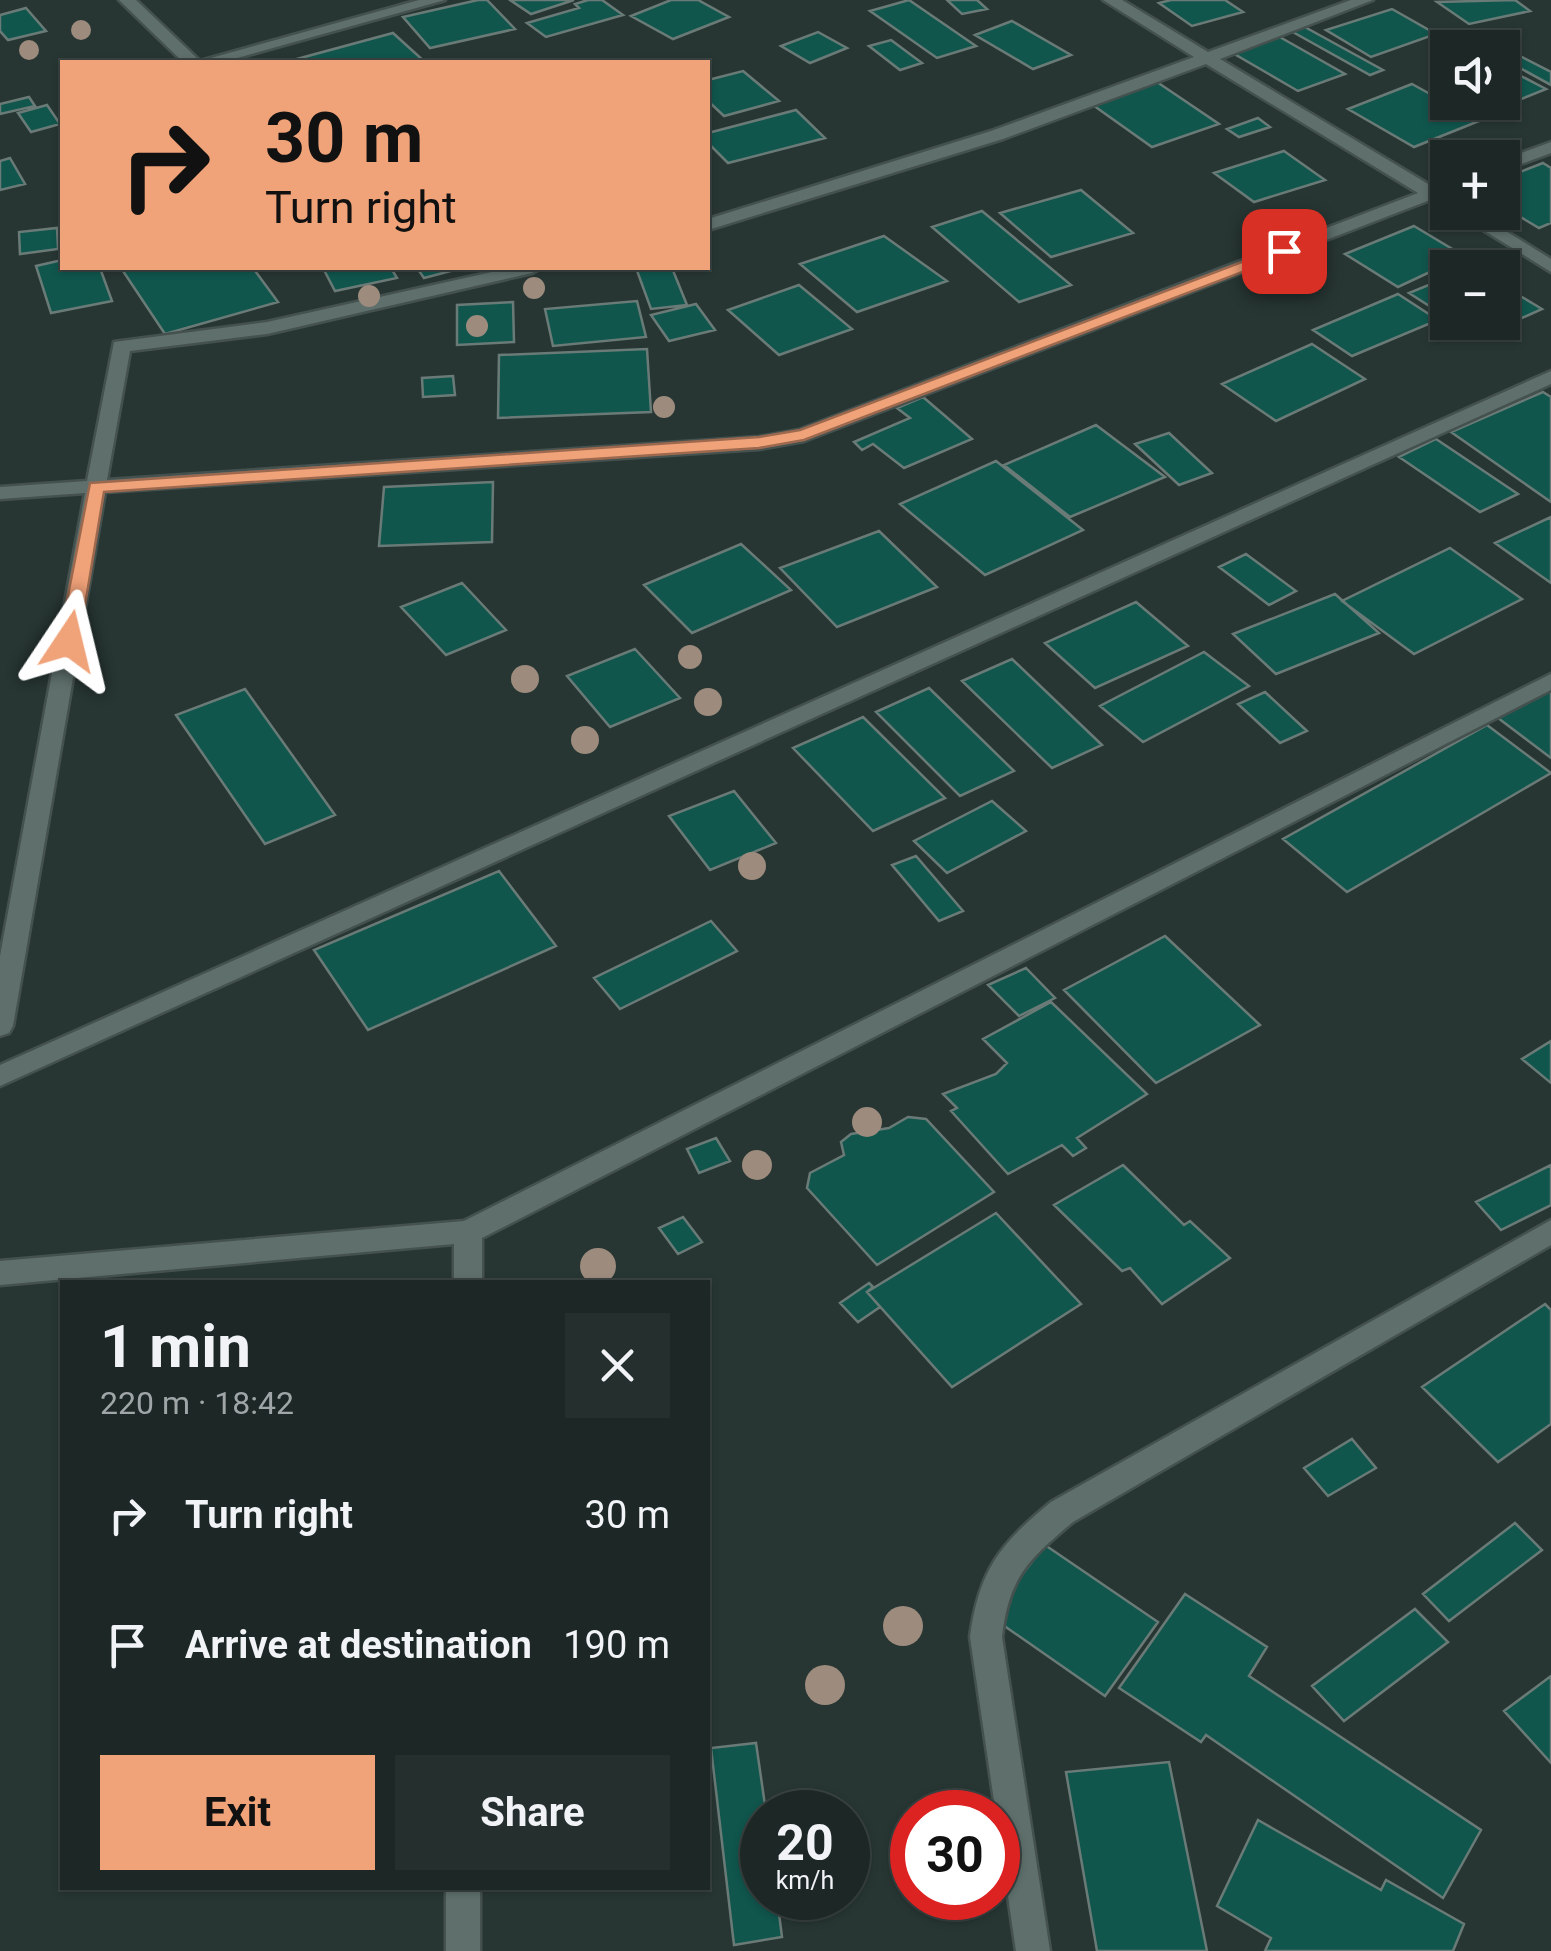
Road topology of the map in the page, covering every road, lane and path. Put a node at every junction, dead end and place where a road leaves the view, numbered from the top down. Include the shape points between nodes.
1 (127, 0) edge
2 (437, 0) edge
3 (1110, 0) edge
4 (1365, 0) edge
5 (1206, 56) junction
6 (190, 60) edge
7 (214, 60) edge
8 (1551, 148) edge
9 (1520, 159) edge
10 (1430, 188) edge
11 (1430, 200) edge
12 (710, 224) edge
13 (1491, 230) edge
14 (1551, 267) edge
15 (523, 270) edge
16 (1551, 377) edge
17 (96, 487) junction
18 (0, 493) edge
19 (1551, 681) edge
20 (0, 1026) edge
21 (0, 1076) edge
22 (1551, 1231) edge
23 (468, 1232) junction
24 (0, 1273) edge
25 (468, 1280) edge
26 (463, 1890) edge
27 (462, 1951) edge
28 (1034, 1951) edge

1 - 6 street
2 - 7 street
3 - 5 street
4 - 5 street
5 - 10 street
5 - 12 street via 997,134
8 - 9 street
11 - 17 street via 804,435
13 - 14 street
15 - 17 street via 267,328 121,346
16 - 21 street
17 - 18 street
17 - 20 street
19 - 23 street
22 - 28 street via 1062,1512 1014,1552 991,1590 986,1637
23 - 24 street
23 - 25 street
26 - 27 street

